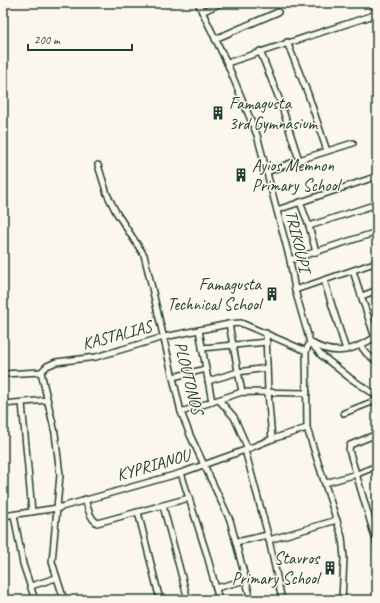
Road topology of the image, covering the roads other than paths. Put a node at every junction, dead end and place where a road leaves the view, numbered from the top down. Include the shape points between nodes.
1 (198, 3) edge
2 (221, 3) edge
3 (371, 3) edge
4 (202, 12) junction
5 (278, 12) dead end
6 (377, 12) edge
7 (215, 39) junction
8 (287, 42) junction
9 (260, 51) junction
10 (227, 62) junction
11 (353, 143) dead end
12 (327, 152) junction
13 (299, 160) junction
14 (98, 165) dead end
15 (267, 172) junction
16 (375, 177) dead end
17 (300, 202) junction
18 (377, 204) edge
19 (277, 210) junction
20 (309, 226) junction
21 (377, 232) edge
22 (316, 252) junction
23 (290, 260) junction
24 (377, 262) edge
25 (353, 271) junction
26 (324, 280) junction
27 (295, 290) junction
28 (377, 290) edge
29 (362, 296) junction
30 (228, 324) junction
31 (199, 330) junction
32 (266, 333) junction
33 (164, 337) junction
34 (376, 337) edge
35 (267, 342) junction
36 (310, 342) junction
37 (233, 345) junction
38 (360, 345) junction
39 (202, 348) junction
40 (346, 350) junction
41 (306, 351) junction
42 (377, 362) edge
43 (267, 368) junction
44 (206, 369) junction
45 (41, 372) junction
46 (238, 372) junction
47 (3, 374) edge
48 (173, 377) junction
49 (208, 381) junction
50 (242, 392) junction
51 (268, 392) junction
52 (307, 393) junction
53 (377, 396) edge
54 (47, 400) junction
55 (219, 400) junction
56 (377, 400) edge
57 (212, 402) junction
58 (22, 403) junction
59 (3, 404) edge
60 (181, 412) junction
61 (344, 413) dead end
62 (308, 428) junction
63 (377, 434) edge
64 (272, 439) junction
65 (246, 449) junction
66 (205, 465) junction
67 (377, 466) edge
68 (181, 473) junction
69 (357, 474) junction
70 (325, 483) junction
71 (189, 498) junction
72 (85, 499) junction
73 (3, 506) edge
74 (163, 506) junction
75 (58, 508) junction
76 (32, 512) junction
77 (138, 512) junction
78 (14, 515) junction
79 (4, 516) edge
80 (337, 520) junction
81 (268, 537) junction
82 (236, 542) junction
83 (377, 544) edge
84 (377, 549) edge
85 (56, 578) junction
86 (246, 580) junction
87 (31, 586) junction
88 (216, 588) junction
89 (35, 600) edge
90 (64, 600) edge
91 (160, 600) edge
92 (188, 600) edge
93 (219, 600) edge
94 (251, 600) edge
95 (282, 600) edge
96 (342, 600) edge

1 - 4 street, TRIKOUPI
2 - 4 street
3 - 6 street
4 - 7 street, TRIKOUPI
5 - 7 street
6 - 8 street
7 - 10 street, TRIKOUPI
8 - 9 street
8 - 12 street
9 - 10 street
9 - 13 street
10 - 15 street, TRIKOUPI via 257,135
11 - 12 street
12 - 13 street
13 - 15 street
14 - 33 street, PLOUTONOS via 116,212 144,255
15 - 19 street, TRIKOUPI
16 - 17 street
17 - 19 street
17 - 20 street
18 - 20 street
19 - 23 street, TRIKOUPI
20 - 22 street
21 - 22 street
22 - 23 street
23 - 27 street, TRIKOUPI
24 - 25 street
25 - 26 street
25 - 29 street
26 - 27 street
26 - 40 street
27 - 36 street, TRIKOUPI
28 - 29 street
29 - 34 street
30 - 31 street, KASTALIAS
30 - 32 street, KASTALIAS via 241,323
30 - 37 street
31 - 33 street, KASTALIAS
31 - 39 street
32 - 35 street
32 - 41 street, KASTALIAS
33 - 45 street, KASTALIAS via 96,358 56,362
33 - 48 street, PLOUTONOS
34 - 38 street
35 - 37 street
35 - 43 street
36 - 40 street via 330,351
36 - 41 street
36 - 53 street via 321,355
37 - 39 street
37 - 46 street
38 - 40 street
38 - 42 street
39 - 44 street
41 - 52 street
43 - 46 street
43 - 51 street
44 - 48 street
44 - 49 street
45 - 47 street, KASTALIAS
45 - 54 street
46 - 49 street
46 - 50 street
48 - 60 street, PLOUTONOS
49 - 57 street
50 - 51 street
50 - 55 street
51 - 52 street
51 - 64 street
52 - 62 street
54 - 58 street
54 - 75 street via 55,434 60,475
55 - 57 street
55 - 65 street via 234,417
56 - 61 street
57 - 60 street
58 - 59 street
58 - 76 street
60 - 66 street, PLOUTONOS
62 - 64 street, KYPRIANOU
62 - 70 street
63 - 69 street via 350,444 349,450
64 - 65 street, KYPRIANOU
65 - 66 street, KYPRIANOU
65 - 81 street
66 - 68 street, KYPRIANOU
66 - 82 street, PLOUTONOS via 230,520
67 - 69 street
68 - 71 street
68 - 72 street, KYPRIANOU
69 - 70 street
69 - 83 street
70 - 80 street
71 - 74 street
71 - 88 street
72 - 75 street, KYPRIANOU
72 - 77 street via 88,512 97,523
73 - 79 street
74 - 77 street
74 - 92 street
75 - 76 street, KYPRIANOU
75 - 85 street via 52,562
76 - 78 street, KYPRIANOU
77 - 91 street
78 - 79 street, KYPRIANOU
78 - 87 street via 23,564
80 - 81 street
80 - 96 street via 344,558
81 - 82 street
81 - 95 street
82 - 86 street, PLOUTONOS
83 - 84 street
85 - 87 street
85 - 90 street
86 - 88 street
86 - 94 street, PLOUTONOS
87 - 89 street
88 - 93 street

